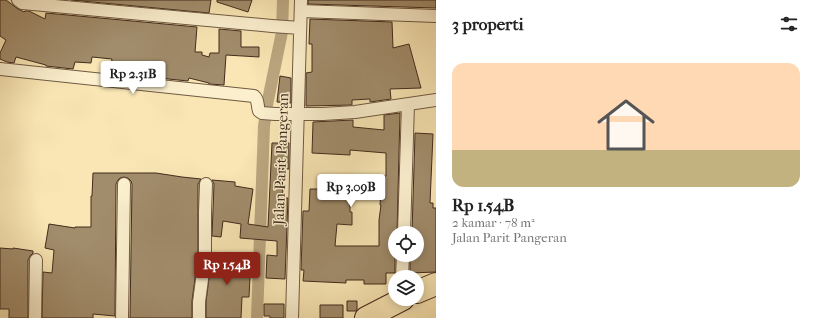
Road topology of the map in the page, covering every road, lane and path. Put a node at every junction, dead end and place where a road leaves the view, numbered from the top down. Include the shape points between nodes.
1 (18, 0) edge
2 (301, 6) edge
3 (436, 16) edge
4 (296, 27) junction
5 (0, 69) edge
6 (436, 100) edge
7 (408, 104) junction
8 (298, 114) junction
9 (124, 184) dead end
10 (206, 184) dead end
11 (404, 226) edge
12 (36, 260) dead end
13 (436, 284) edge
14 (424, 289) edge
15 (389, 306) edge
16 (35, 318) edge
17 (122, 318) edge
18 (199, 318) edge
19 (292, 318) edge
20 (366, 318) edge

1 - 4 street via 22,3
2 - 3 street
2 - 4 street, Jalan Parit Pangeran
4 - 8 street, Jalan Parit Pangeran
5 - 8 street via 254,96 262,113
6 - 7 street
7 - 8 street via 355,112
7 - 11 street
8 - 19 street, Jalan Parit Pangeran
9 - 17 street
10 - 18 street via 205,256
12 - 16 street
13 - 14 highway
15 - 20 highway

